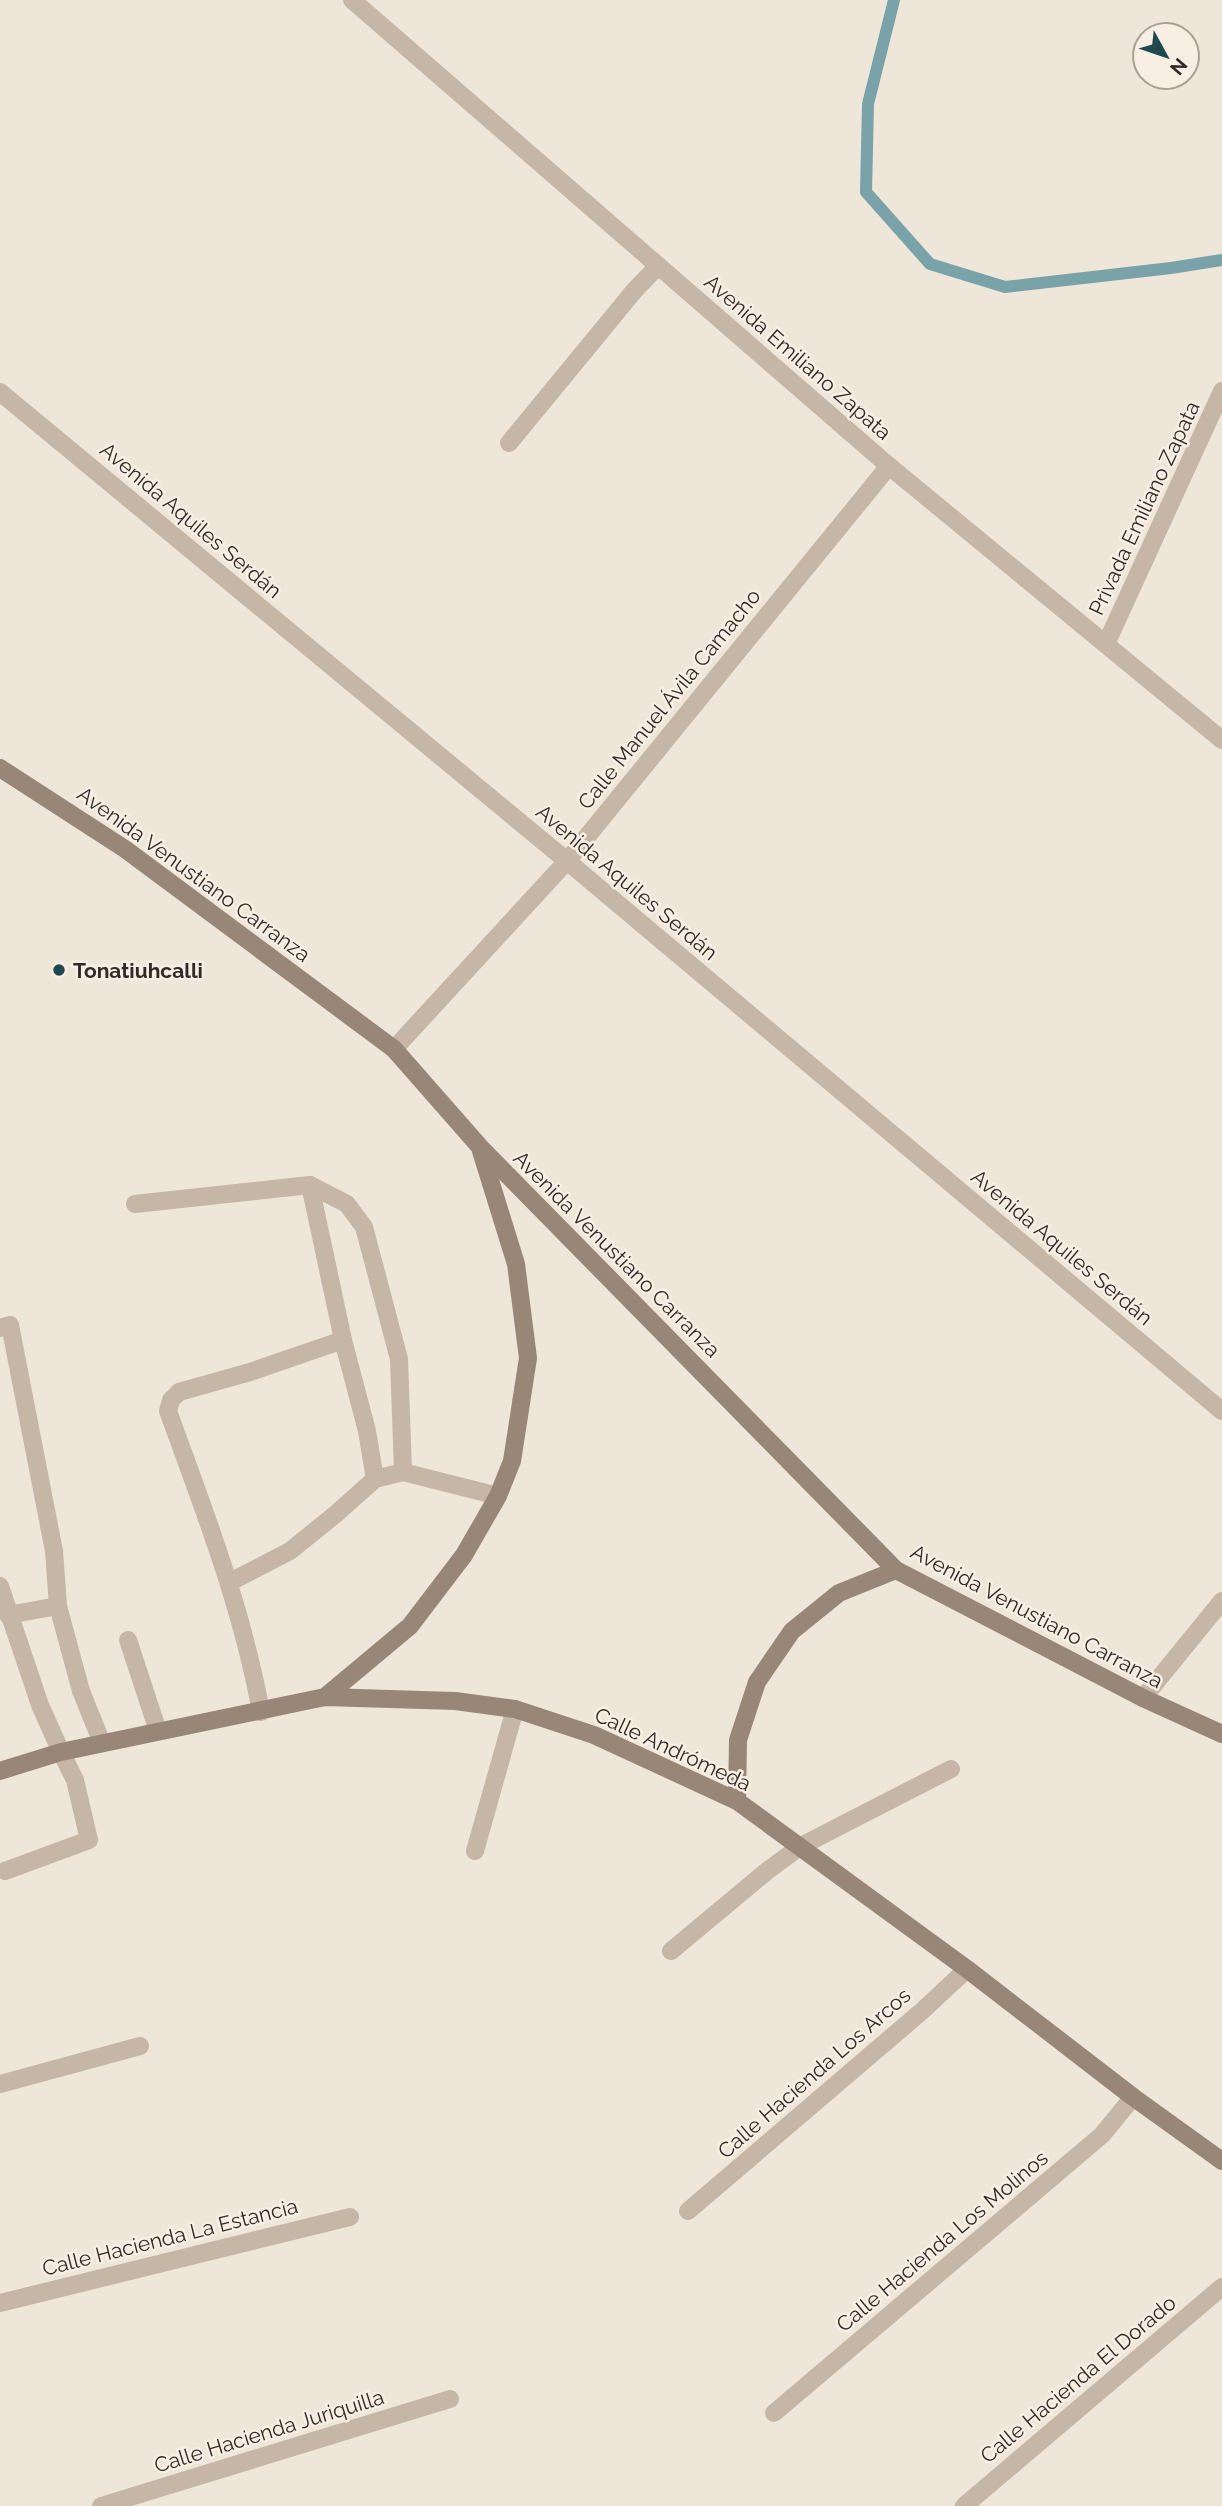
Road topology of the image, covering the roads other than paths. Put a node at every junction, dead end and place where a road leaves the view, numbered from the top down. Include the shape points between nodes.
1 (352, 0) edge
2 (658, 266) junction
3 (1222, 391) edge
4 (0, 392) edge
5 (509, 443) dead end
6 (889, 466) junction
7 (1106, 644) junction
8 (1222, 740) edge
9 (0, 768) edge
10 (567, 861) junction
11 (394, 1049) junction
12 (480, 1147) junction
13 (310, 1185) junction
14 (135, 1204) dead end
15 (0, 1328) edge
16 (343, 1340) junction
17 (1222, 1411) edge
18 (403, 1472) junction
19 (375, 1479) junction
20 (498, 1496) junction
21 (896, 1570) junction
22 (230, 1582) junction
23 (0, 1586) edge
24 (1222, 1601) edge
25 (58, 1606) junction
26 (8, 1615) junction
27 (128, 1640) dead end
28 (325, 1698) junction
29 (1143, 1698) junction
30 (515, 1709) junction
31 (261, 1712) junction
32 (158, 1731) junction
33 (1222, 1734) edge
34 (102, 1743) junction
35 (61, 1752) junction
36 (951, 1769) dead end
37 (0, 1771) edge
38 (737, 1801) junction
39 (801, 1846) junction
40 (475, 1851) dead end
41 (5, 1871) dead end
42 (671, 1951) dead end
43 (967, 1969) junction
44 (140, 2046) dead end
45 (0, 2084) edge
46 (1133, 2097) junction
47 (1221, 2158) edge
48 (688, 2211) dead end
49 (350, 2217) dead end
50 (1222, 2287) edge
51 (0, 2302) edge
52 (450, 2399) dead end
53 (774, 2413) dead end
54 (101, 2506) edge
55 (964, 2506) edge

1 - 2 street, Avenida Emiliano Zapata
2 - 5 street
2 - 6 street, Avenida Emiliano Zapata
3 - 7 street, Privada Emiliano Zapata
4 - 10 street, Avenida Aquiles Serdán
6 - 7 street, Avenida Emiliano Zapata
6 - 10 street, Calle Manuel Ávila Camacho
7 - 8 street, Avenida Emiliano Zapata
9 - 11 main road, Avenida Venustiano Carranza via 125,849
10 - 11 street, Calle Manuel Ávila Camacho
10 - 17 street, Avenida Aquiles Serdán
11 - 12 main road, Avenida Venustiano Carranza
12 - 20 main road via 516,1264 528,1358 512,1461
12 - 21 main road, Avenida Venustiano Carranza
13 - 14 street
13 - 16 street
13 - 18 street via 347,1205 364,1227 398,1359
15 - 25 street via 10,1325 54,1550
16 - 19 street
16 - 22 street via 179,1392 171,1401 168,1411
18 - 19 street
18 - 20 street
19 - 22 street via 290,1551
20 - 28 main road via 464,1555 411,1626
21 - 29 main road, Avenida Venustiano Carranza
21 - 38 main road via 839,1593 792,1631 757,1682 738,1740
22 - 31 street
23 - 26 street
24 - 29 street
25 - 26 street
25 - 34 street via 81,1691
26 - 35 street
27 - 32 street
28 - 30 main road, Calle Andrómeda via 455,1701
28 - 31 main road, Calle Andrómeda
29 - 33 main road, Avenida Venustiano Carranza
30 - 38 main road, Calle Andrómeda via 594,1734
30 - 40 street
31 - 32 main road, Calle Andrómeda
32 - 34 main road, Calle Andrómeda
34 - 35 main road, Calle Andrómeda
35 - 37 main road, Calle Andrómeda
35 - 41 street via 75,1780 89,1840
36 - 39 street
38 - 39 main road, Calle Andrómeda
39 - 42 street
39 - 43 main road, Calle Andrómeda
43 - 46 main road, Calle Andrómeda
43 - 48 street, Calle Hacienda Los Arcos
44 - 45 street
46 - 47 main road, Calle Andrómeda
46 - 53 street, Calle Hacienda Los Molinos via 1102,2136
49 - 51 street, Calle Hacienda La Estancia
50 - 55 street, Calle Hacienda El Dorado
52 - 54 street, Calle Hacienda Juriquilla

